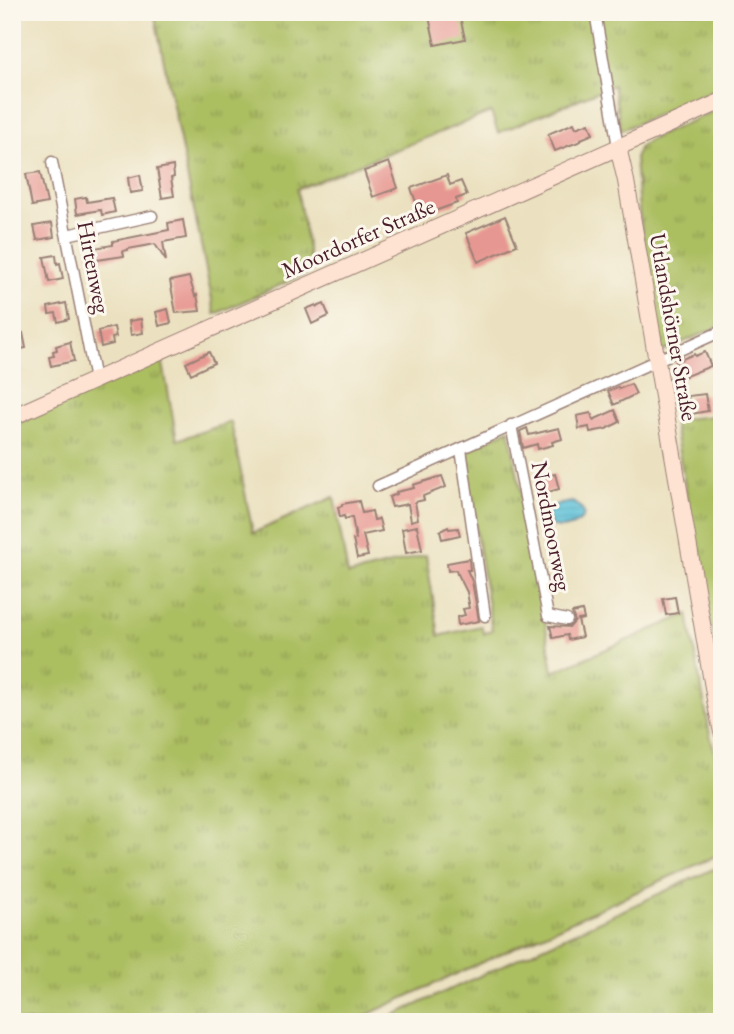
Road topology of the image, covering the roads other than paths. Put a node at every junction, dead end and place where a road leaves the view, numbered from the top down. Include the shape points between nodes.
1 (595, 12) edge
2 (722, 101) edge
3 (618, 147) junction
4 (52, 162) dead end
5 (152, 216) dead end
6 (66, 235) junction
7 (722, 331) edge
8 (657, 361) junction
9 (95, 380) junction
10 (12, 417) edge
11 (511, 425) junction
12 (461, 449) junction
13 (379, 486) dead end
14 (485, 616) dead end
15 (568, 620) dead end
16 (722, 732) edge

1 - 3 street, Utlandshörner Straße
2 - 3 street, Moordorfer Straße
3 - 8 street, Utlandshörner Straße
3 - 9 street, Moordorfer Straße
4 - 6 street, Hirtenweg
5 - 6 street
6 - 9 street, Hirtenweg
7 - 8 street
8 - 11 street
8 - 16 street, Utlandshörner Straße
9 - 10 street, Moordorfer Straße
11 - 12 street
11 - 15 street, Nordmoorweg via 548,616
12 - 13 street
12 - 14 street

